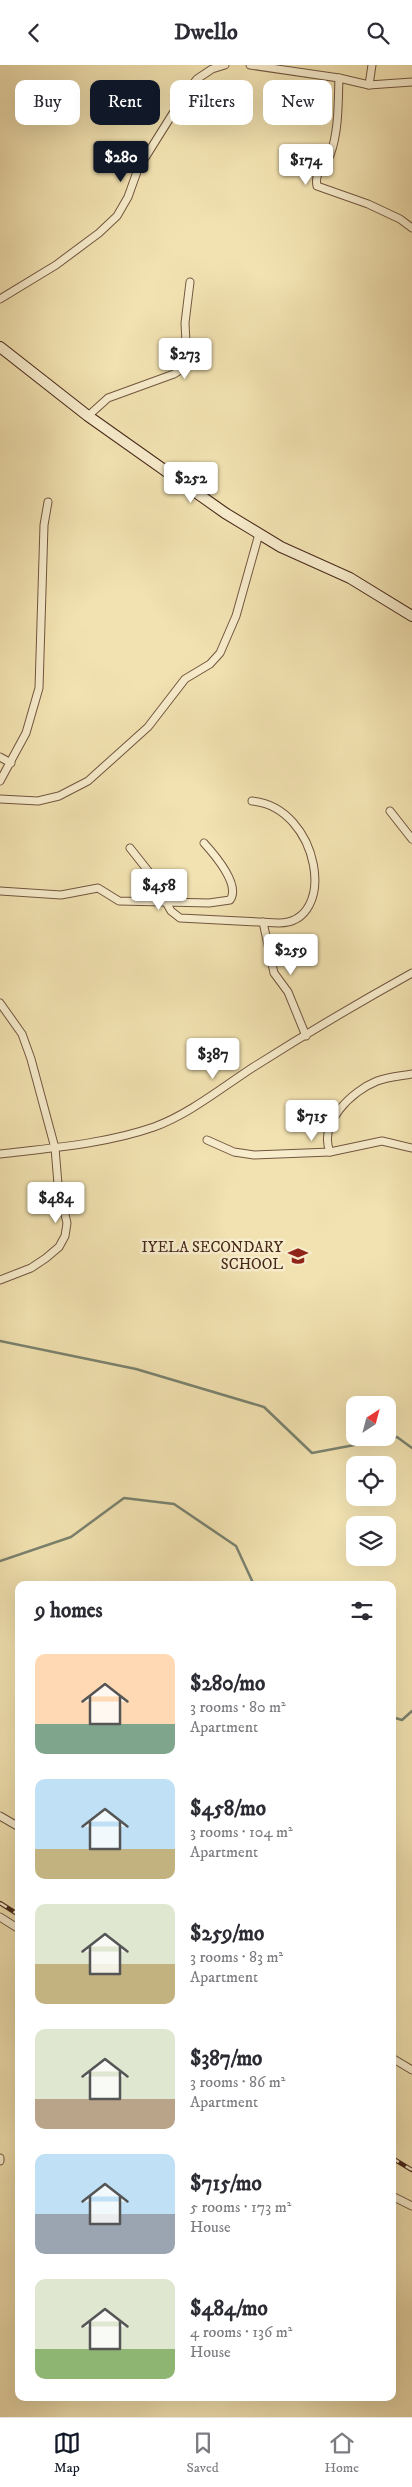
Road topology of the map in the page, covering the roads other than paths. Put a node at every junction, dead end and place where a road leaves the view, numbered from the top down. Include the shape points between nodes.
1 (225, 65) edge
2 (250, 65) edge
3 (372, 65) edge
4 (287, 68) edge
5 (339, 78) junction
6 (412, 83) edge
7 (369, 85) junction
8 (412, 228) edge
9 (190, 282) dead end
10 (0, 299) edge
11 (0, 347) edge
12 (88, 416) junction
13 (48, 502) dead end
14 (259, 534) junction
15 (412, 616) edge
16 (0, 757) edge
17 (11, 763) junction
18 (0, 781) edge
19 (0, 799) edge
20 (252, 801) dead end
21 (390, 811) dead end
22 (412, 839) edge
23 (204, 843) dead end
24 (130, 847) dead end
25 (0, 891) edge
26 (166, 900) junction
27 (263, 922) junction
28 (412, 973) edge
29 (0, 1003) edge
30 (306, 1036) junction
31 (412, 1074) edge
32 (207, 1140) dead end
33 (55, 1148) junction
34 (412, 1148) edge
35 (330, 1152) junction
36 (0, 1154) edge
37 (0, 1280) edge
38 (0, 1816) edge
39 (15, 1825) edge
40 (0, 1917) edge
41 (15, 1926) edge
42 (396, 2060) edge
43 (412, 2070) edge
44 (396, 2197) edge
45 (412, 2206) edge

1 - 10 street via 197,79 185,94 138,169 117,217 56,265
2 - 4 street
3 - 7 street
4 - 5 street
5 - 7 street
5 - 8 street via 336,125 330,153 319,169 317,186 400,219
6 - 7 street
9 - 12 street via 185,323 185,367 108,398
11 - 12 street
12 - 14 street
13 - 17 street via 44,525 41,676 32,717
14 - 15 street via 350,578
14 - 19 street via 236,616 220,653 210,664 186,679 148,727 88,781 38,801
16 - 17 street
17 - 18 street
20 - 27 street via 272,805 303,834 316,875 310,900 298,920
21 - 22 street
23 - 26 street via 230,880 232,898 226,902
24 - 26 street
25 - 26 street via 61,895 98,888 119,901
26 - 27 street via 171,911 180,918
27 - 30 street via 274,973 288,992
28 - 30 street
29 - 33 street via 26,1042
30 - 33 street via 174,1118 154,1127
31 - 35 street via 373,1083 346,1103 328,1128 326,1141
32 - 35 street via 234,1152 254,1155
33 - 36 street
33 - 37 street via 58,1183 67,1223 64,1236 59,1247 46,1258 31,1268
34 - 35 street via 382,1141
38 - 39 street
40 - 41 street
42 - 43 street
44 - 45 street

